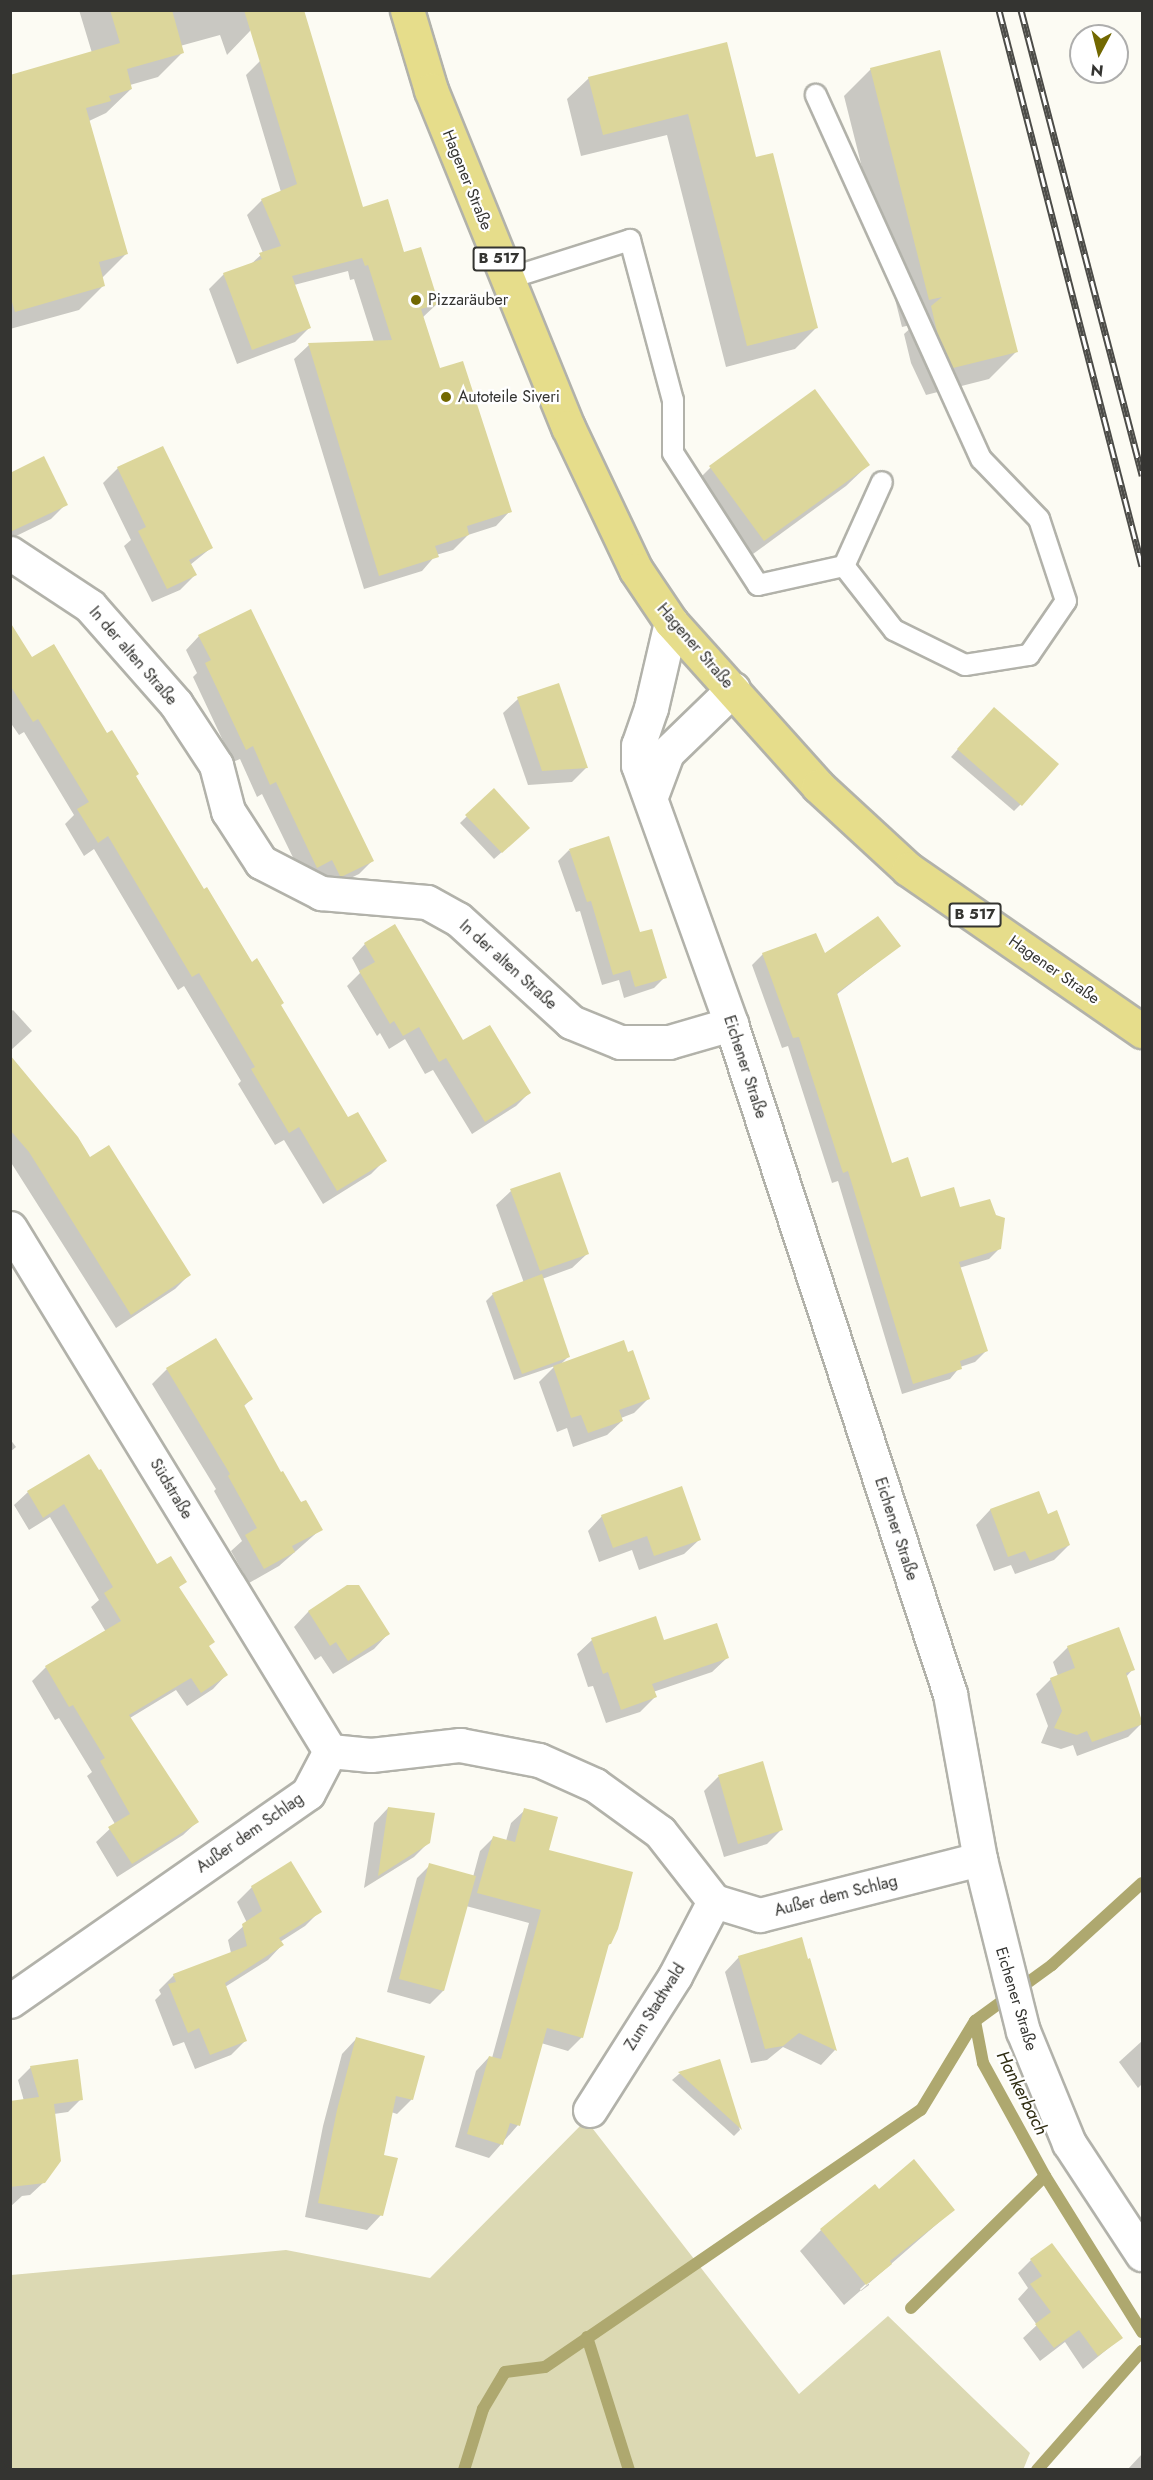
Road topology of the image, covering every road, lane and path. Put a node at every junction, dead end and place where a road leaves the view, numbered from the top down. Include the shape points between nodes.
1 (407, 10) edge
2 (816, 95) dead end
3 (507, 279) junction
4 (882, 482) dead end
5 (10, 553) edge
6 (844, 566) junction
7 (671, 622) junction
8 (733, 689) junction
9 (651, 796) junction
10 (731, 1024) junction
11 (1143, 1031) edge
12 (10, 1228) edge
13 (330, 1751) junction
14 (980, 1859) junction
15 (714, 1901) junction
16 (10, 2001) edge
17 (590, 2110) dead end
18 (1143, 2254) edge

1 - 3 main road, Hagener Straße / B 517 via 431,90
2 - 6 lane via 981,459 1038,519 1066,601 1029,655 965,665 894,630
3 - 6 lane via 630,240 673,400 673,453 758,585
3 - 7 main road, Hagener Straße / B 517 via 568,427 621,540
4 - 6 lane
5 - 10 street, In der alten Straße via 90,606 176,704 216,765 228,811 261,862 321,893 427,902 458,920 571,1022 620,1042 669,1042
7 - 8 main road, Hagener Straße / B 517
7 - 9 street, Eichener Straße via 638,745 638,765
8 - 9 street via 667,753
8 - 11 main road, Hagener Straße / B 517 via 818,786 908,869
9 - 10 street, Eichener Straße
10 - 14 street, Eichener Straße via 950,1694
12 - 13 street, Südstraße
13 - 15 street via 371,1755 460,1745 539,1760 595,1785 660,1832
13 - 16 street, Außer dem Schlag via 308,1793
14 - 15 street, Außer dem Schlag via 760,1915
14 - 18 street, Eichener Straße via 1023,2031 1069,2143
15 - 17 street, Zum Stadtwald via 675,1976

